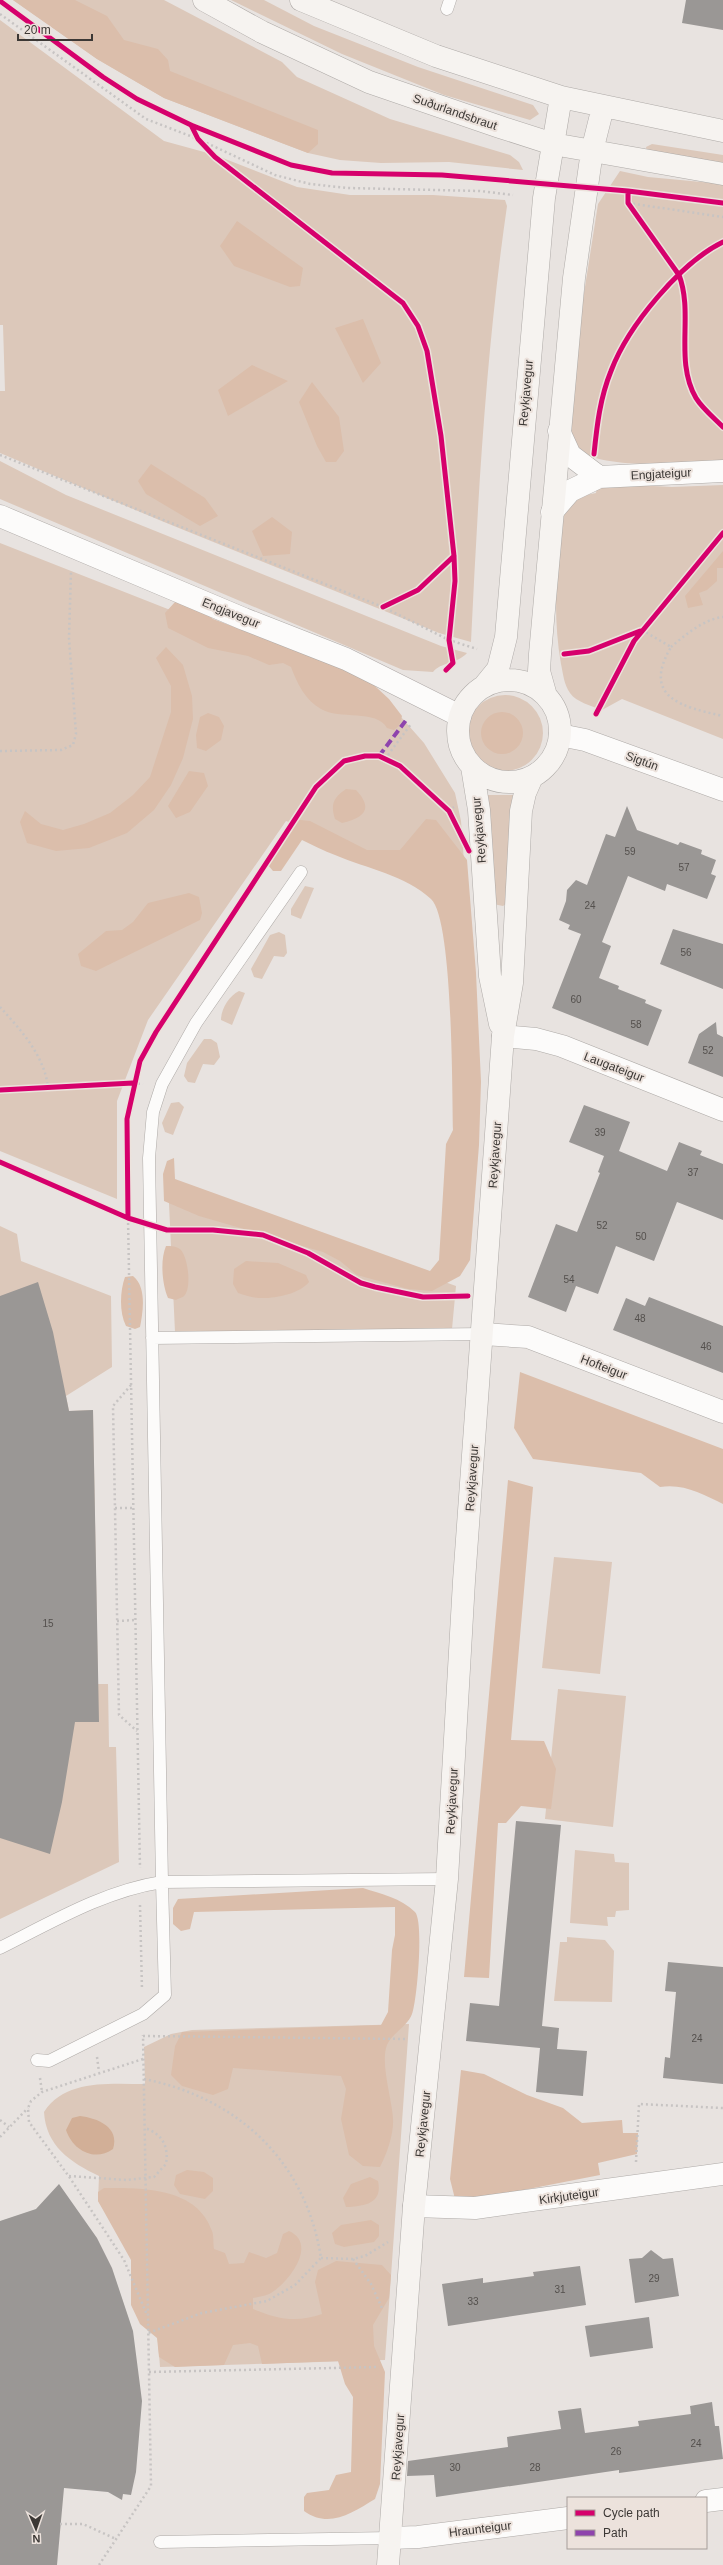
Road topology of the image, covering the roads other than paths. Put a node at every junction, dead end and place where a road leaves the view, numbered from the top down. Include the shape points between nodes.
1 (204, 0) edge
2 (301, 0) edge
3 (561, 97) junction
4 (603, 107) junction
5 (723, 131) edge
6 (553, 144) junction
7 (592, 151) junction
8 (723, 174) edge
9 (559, 431) junction
10 (723, 471) edge
11 (599, 477) junction
12 (552, 512) junction
13 (0, 516) edge
14 (485, 686) junction
15 (546, 696) junction
16 (460, 716) junction
17 (560, 735) junction
18 (472, 767) junction
19 (532, 777) junction
20 (723, 790) edge
21 (301, 872) dead end
22 (503, 1036) junction
23 (723, 1110) edge
24 (483, 1334) junction
25 (152, 1338) junction
26 (723, 1412) edge
27 (447, 1879) junction
28 (162, 1882) junction
29 (0, 1948) edge
30 (37, 2060) dead end
31 (723, 2174) edge
32 (414, 2206) junction
33 (723, 2499) edge
34 (707, 2501) edge
35 (567, 2518) edge
36 (391, 2538) junction
37 (160, 2542) dead end
38 (388, 2565) edge

1 - 6 street, Suðurlandsbraut via 262,32 368,82
2 - 3 street via 436,56
3 - 4 street
3 - 6 street, Reykjavegur
4 - 5 street
4 - 7 street
6 - 7 street, Suðurlandsbraut
6 - 14 street, Reykjavegur via 544,198 506,637 498,669
7 - 8 street, Suðurlandsbraut
7 - 9 street via 571,301
9 - 11 street via 570,455
9 - 12 street
10 - 11 street, Engjateigur
11 - 12 street, Engjateigur via 570,491
12 - 15 street via 539,671
13 - 16 street, Engjavegur via 346,659
14 - 15 street via 498,681 523,682
14 - 16 street via 470,698
15 - 17 street via 557,713
16 - 18 street via 457,730 459,743
17 - 19 street via 552,759
17 - 20 street, Sigtún via 585,740
18 - 19 street via 494,780 507,782
18 - 22 street, Reykjavegur via 479,810 490,976
19 - 22 street, Reykjavegur via 524,793 521,811 512,983
21 - 25 lane via 196,1023 162,1084 153,1112 150,1137
22 - 23 street, Laugateigur via 536,1039 562,1046
22 - 24 street, Reykjavegur
24 - 25 lane
24 - 26 street, Hofteigur via 528,1337
24 - 27 street, Reykjavegur via 464,1581
25 - 28 lane
27 - 28 lane
27 - 32 street, Reykjavegur
28 - 29 lane via 140,1885 90,1903
28 - 30 lane via 165,1995 142,2014 49,2061
31 - 32 street, Kirkjuteigur via 475,2208
32 - 36 street, Reykjavegur
33 - 34 street
35 - 36 street, Hraunteigur via 418,2537
36 - 37 lane
36 - 38 street, Reykjavegur

